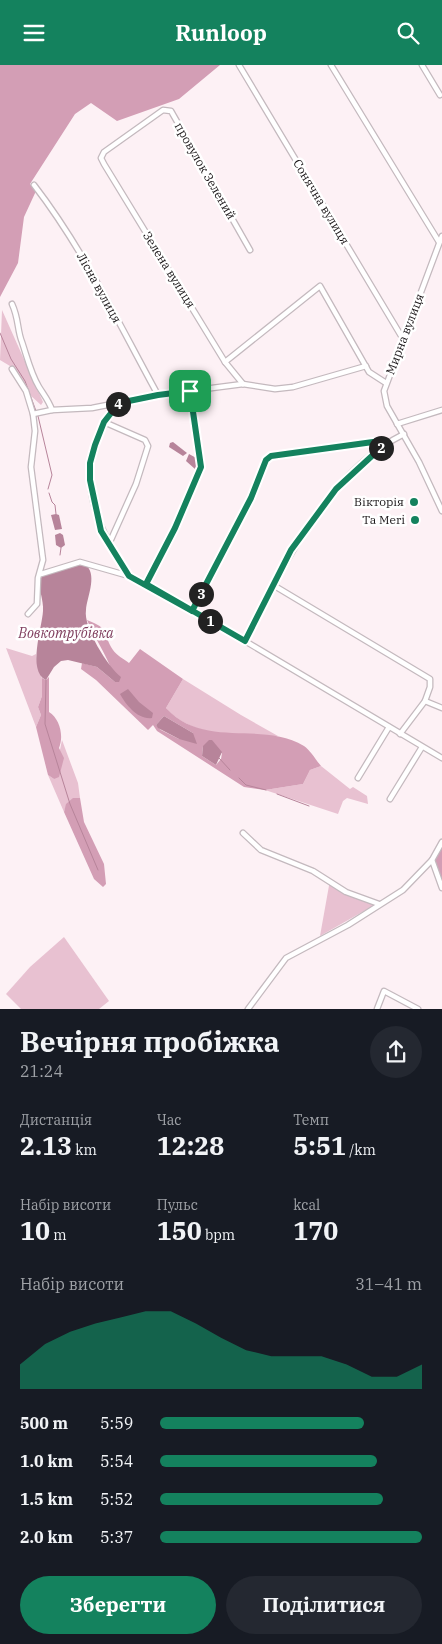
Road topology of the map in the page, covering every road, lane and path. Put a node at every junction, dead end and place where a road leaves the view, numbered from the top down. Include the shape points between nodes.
1 (239, 65) edge
2 (331, 65) edge
3 (422, 65) edge
4 (440, 95) dead end
5 (104, 152) joint
6 (34, 185) dead end
7 (442, 236) edge
8 (439, 243) junction
9 (250, 250) dead end
10 (12, 304) dead end
11 (403, 339) junction
12 (225, 362) junction
13 (366, 366) junction
14 (12, 369) dead end
15 (386, 383) junction
16 (244, 384) junction
17 (190, 391) junction
18 (158, 395) junction
19 (119, 403) junction
20 (52, 410) junction
21 (442, 410) edge
22 (33, 414) junction
23 (104, 422) junction
24 (397, 424) junction
25 (404, 434) junction
26 (386, 443) junction
27 (442, 511) edge
28 (109, 544) junction
29 (41, 574) junction
30 (129, 576) junction
31 (146, 584) junction
32 (273, 585) junction
33 (192, 611) junction
34 (28, 613) dead end
35 (245, 641) junction
36 (425, 701) junction
37 (442, 708) edge
38 (389, 727) junction
39 (400, 734) junction
40 (422, 747) junction
41 (442, 759) edge
42 (358, 778) dead end
43 (390, 799) dead end
44 (244, 833) dead end
45 (442, 842) edge
46 (432, 860) junction
47 (442, 888) edge
48 (379, 904) junction
49 (248, 1009) edge
50 (377, 1009) edge
51 (418, 1009) edge

1 - 11 street, Сонячна вулиця
2 - 8 street
3 - 4 street
5 - 9 street, провулок Зелений via 163,110 171,111
5 - 12 street, Зелена вулиця via 101,158 104,164
6 - 18 street, Лісна вулиця via 86,262
7 - 8 street, Мирна вулиця
8 - 11 street, Мирна вулиця
10 - 20 street via 34,375
11 - 15 street, Мирна вулиця
12 - 13 street via 320,286
12 - 16 street, Зелена вулиця
13 - 15 street via 372,375
13 - 16 street via 293,387 275,389
14 - 22 street via 26,391
15 - 24 street, Мирна вулиця via 386,402
16 - 17 street
17 - 18 street
17 - 31 street via 201,467
18 - 19 street
19 - 20 street
19 - 23 street
20 - 22 street
21 - 24 street
22 - 29 street via 32,467 43,560
23 - 28 street via 90,463 90,480 99,523
23 - 28 street via 145,440 148,447 136,484
24 - 25 street, Мирна вулиця
25 - 26 street
25 - 27 street, Мирна вулиця
26 - 32 street via 336,489 291,550
26 - 33 street via 271,456 263,466 251,498
28 - 30 street
29 - 30 street via 80,562
29 - 34 street via 37,604
30 - 31 street
31 - 33 street
32 - 35 street
32 - 36 street via 430,679
33 - 35 street
35 - 38 street
36 - 37 street
36 - 39 street
38 - 39 street
38 - 42 street
39 - 40 street
40 - 41 street
40 - 43 street
44 - 48 street via 261,850 313,871 346,892
45 - 46 street
46 - 47 street
46 - 48 street via 403,890
48 - 49 street via 348,925 286,958
50 - 51 street via 384,991

